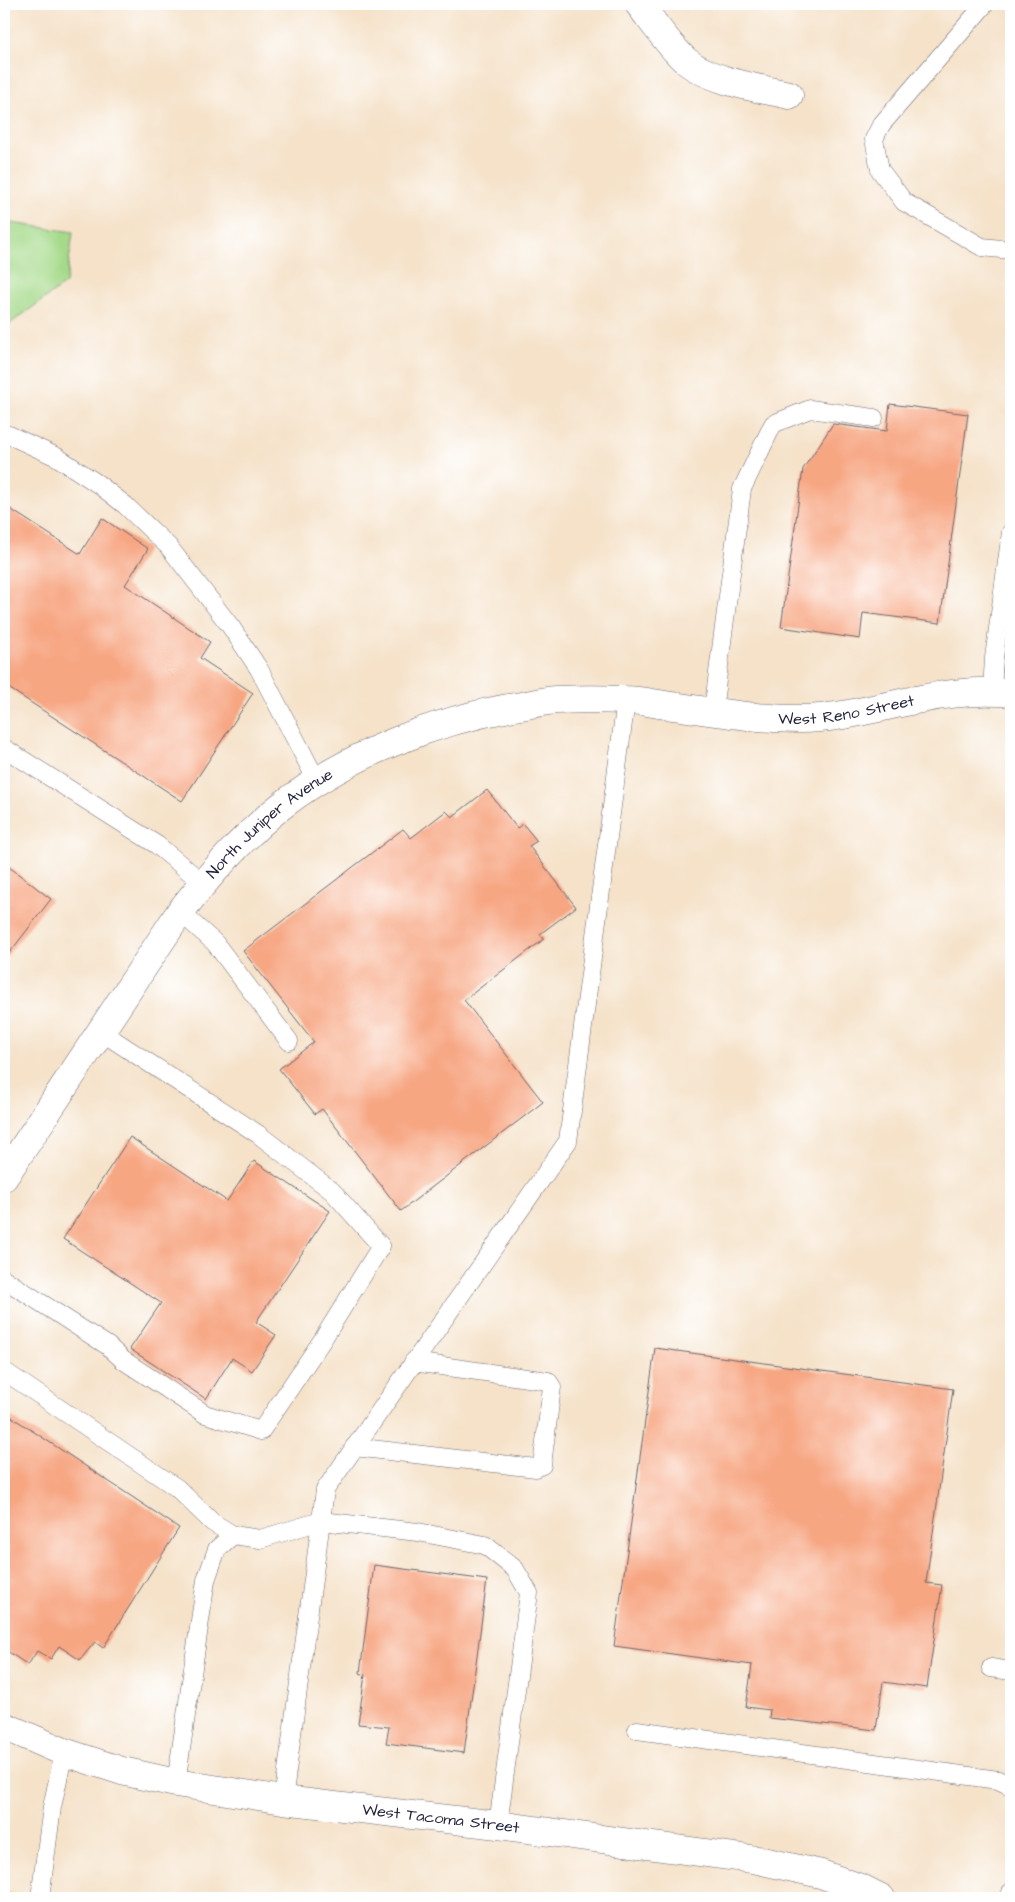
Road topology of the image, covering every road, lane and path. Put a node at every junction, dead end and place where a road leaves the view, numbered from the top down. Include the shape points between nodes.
1 (639, 4) edge
2 (985, 4) edge
3 (789, 95) dead end
4 (1011, 250) edge
5 (874, 418) dead end
6 (4, 434) edge
7 (1011, 532) edge
8 (1001, 692) edge
9 (626, 700) junction
10 (682, 707) joint
11 (713, 711) junction
12 (4, 748) edge
13 (317, 781) junction
14 (203, 883) junction
15 (180, 912) junction
16 (100, 1031) junction
17 (288, 1042) dead end
18 (4, 1177) edge
19 (4, 1280) edge
20 (413, 1362) junction
21 (4, 1371) edge
22 (354, 1447) junction
23 (321, 1521) junction
24 (233, 1535) junction
25 (991, 1668) dead end
26 (1011, 1671) edge
27 (4, 1726) edge
28 (637, 1730) dead end
29 (64, 1752) junction
30 (176, 1783) junction
31 (1011, 1786) edge
32 (283, 1800) junction
33 (498, 1825) junction
34 (1011, 1892) edge
35 (40, 1898) edge
36 (881, 1898) edge
37 (1010, 1898) edge

1 - 3 street via 687,61 714,76
2 - 4 lane via 881,125 874,139 880,170 904,202 982,246
5 - 11 lane via 810,409 773,424 742,489
6 - 13 lane via 57,457 98,484 169,547 260,670
7 - 8 lane via 994,658
8 - 11 street, West Reno Street via 922,698 848,714 803,719 760,718
9 - 10 street, North Juniper Avenue
9 - 13 street, North Juniper Avenue via 555,700 486,711 412,735
9 - 20 lane via 568,1140
10 - 11 street, West Reno Street
12 - 14 lane via 158,845
13 - 14 street, North Juniper Avenue via 245,838
14 - 15 street, North Juniper Avenue
15 - 16 street, North Juniper Avenue
15 - 17 lane via 215,943
16 - 18 street, North Juniper Avenue
16 - 19 lane via 258,1134 332,1190 381,1246 261,1431 205,1414 123,1360 108,1346
20 - 22 lane
20 - 22 lane via 548,1381 552,1387 542,1465 536,1468
21 - 24 lane via 177,1488 212,1522
22 - 23 lane via 325,1490
23 - 24 lane via 260,1538
23 - 32 lane
23 - 33 lane via 418,1532 485,1546 515,1569 529,1593
24 - 30 lane via 217,1549 206,1580
25 - 26 lane
27 - 29 street, West Tacoma Street
28 - 31 lane via 998,1780
29 - 30 street, West Tacoma Street via 122,1771
29 - 35 lane via 52,1806
30 - 32 street, West Tacoma Street
32 - 33 street, West Tacoma Street
33 - 36 street, West Tacoma Street via 758,1860 821,1874
34 - 37 lane

